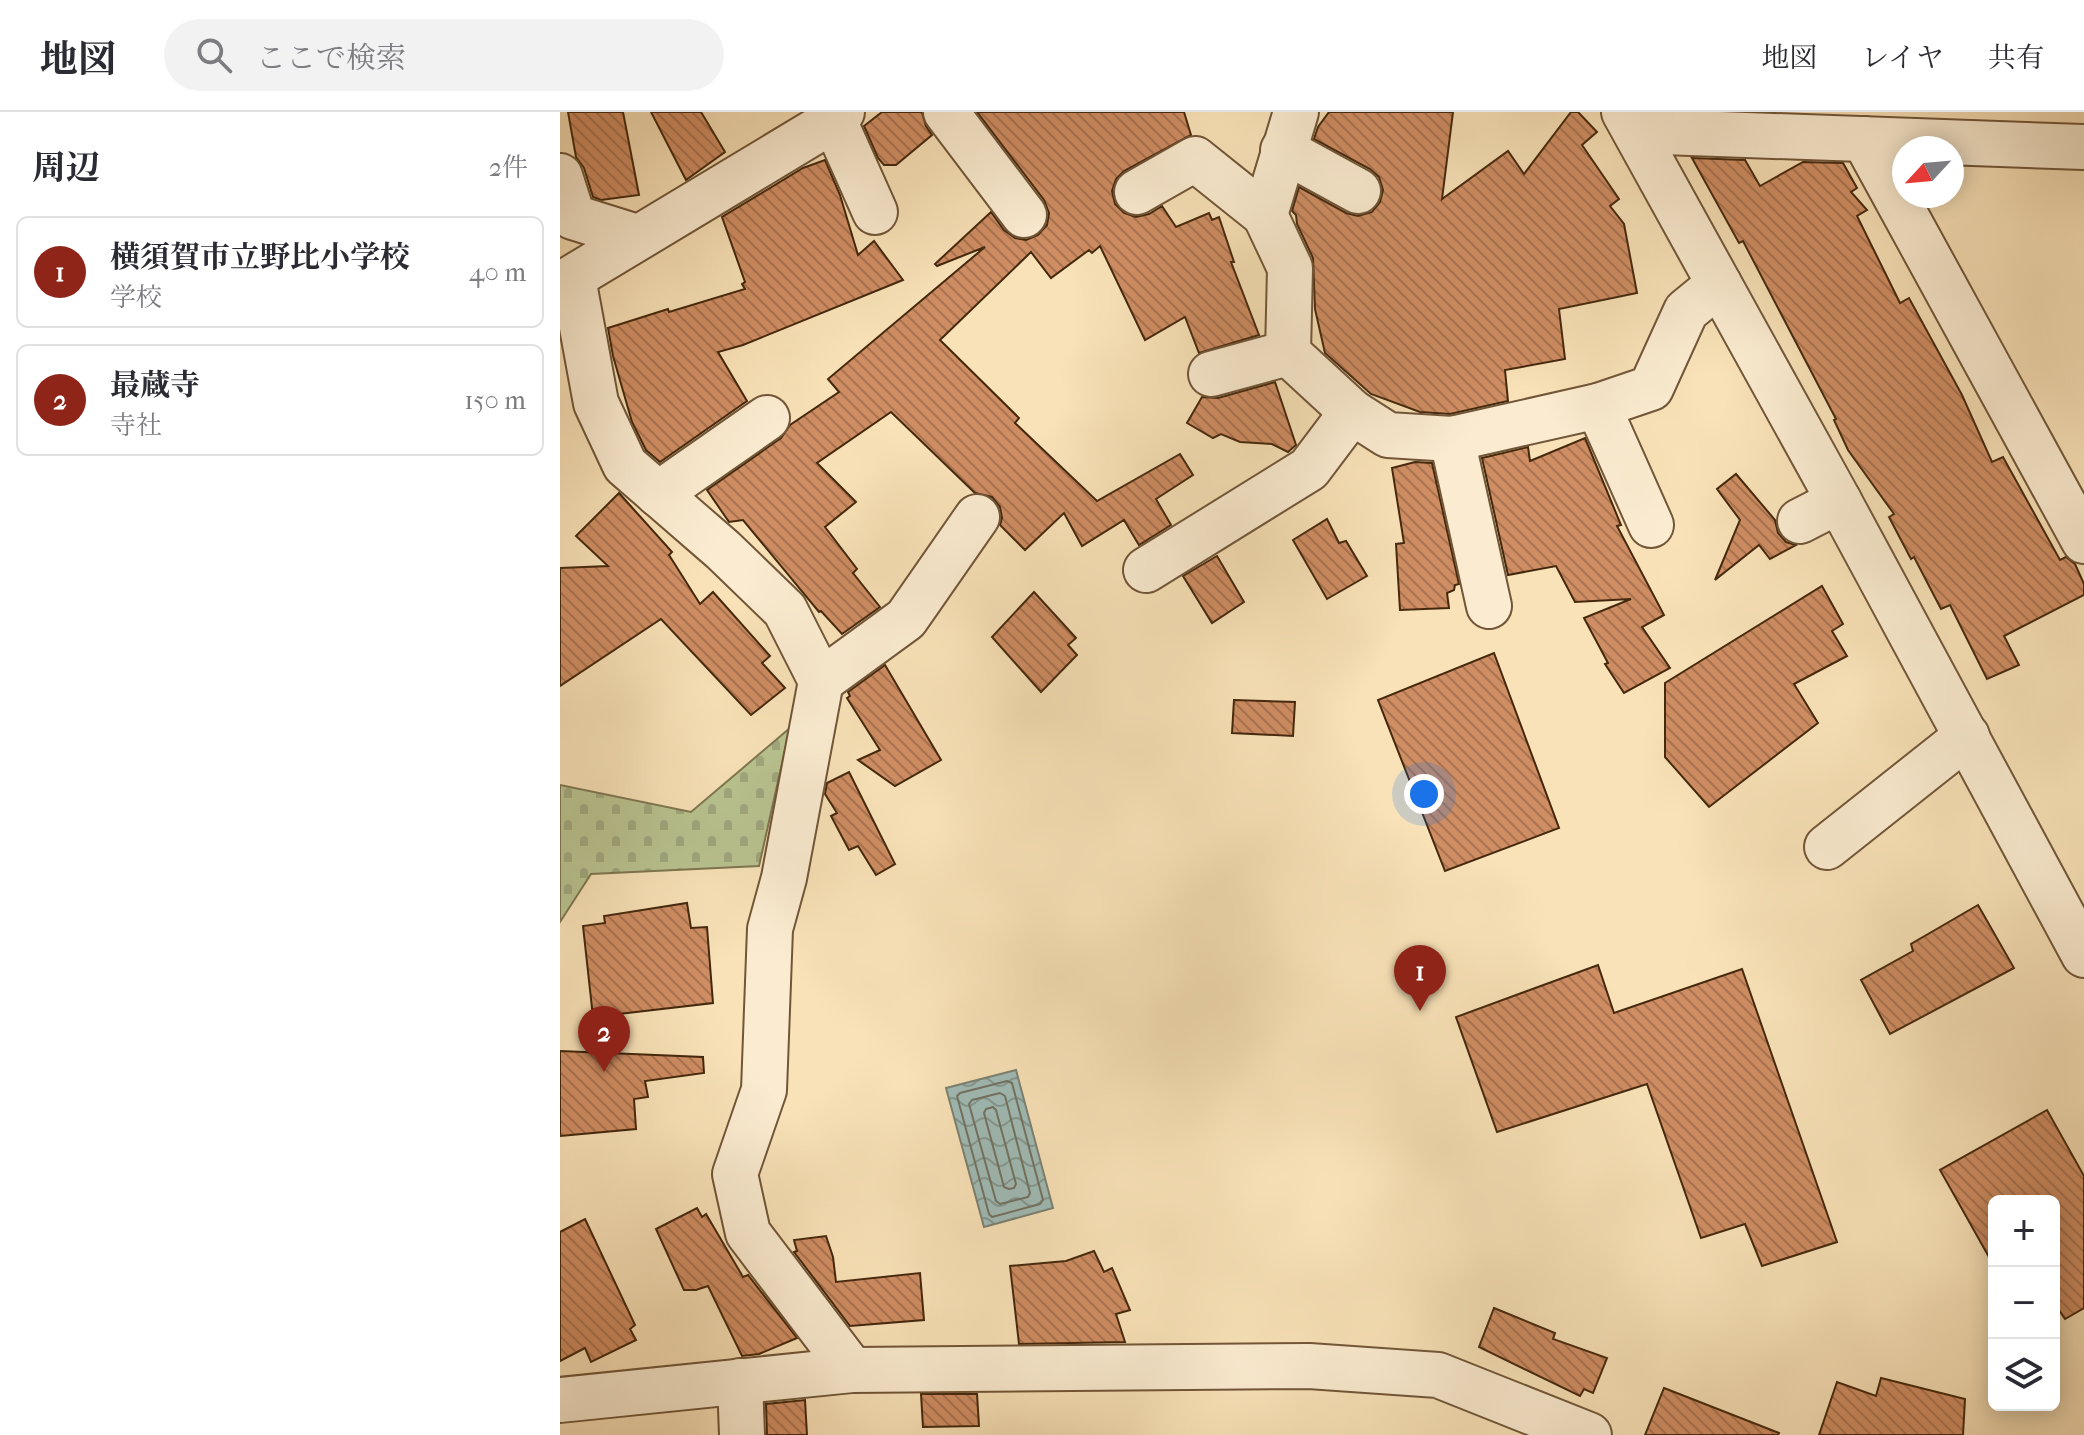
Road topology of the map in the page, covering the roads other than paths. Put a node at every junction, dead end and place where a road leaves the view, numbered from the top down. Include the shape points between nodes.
1 (946, 112) edge
2 (838, 116) edge
3 (1630, 121) edge
4 (1290, 131) edge
5 (1864, 139) junction
6 (2084, 147) edge
7 (560, 176) edge
8 (1358, 191) dead end
9 (1137, 192) dead end
10 (875, 212) dead end
11 (1024, 215) dead end
12 (1265, 215) junction
13 (637, 237) junction
14 (567, 282) edge
15 (1719, 284) junction
16 (1288, 353) junction
17 (1211, 374) dead end
18 (1598, 406) junction
19 (1352, 412) junction
20 (767, 418) dead end
21 (1452, 439) junction
22 (658, 494) junction
23 (1839, 501) junction
24 (977, 517) dead end
25 (1800, 521) dead end
26 (1651, 525) dead end
27 (2084, 541) edge
28 (1146, 570) dead end
29 (1489, 606) dead end
30 (821, 681) junction
31 (1967, 736) junction
32 (1827, 847) dead end
33 (2084, 955) edge
34 (852, 1370) junction
35 (740, 1381) junction
36 (560, 1400) edge
37 (742, 1435) edge
38 (1589, 1435) edge

1 - 11 street
2 - 10 street
2 - 13 street
3 - 5 street
3 - 15 street
4 - 8 street
4 - 12 street
5 - 6 street
5 - 27 street
7 - 13 street via 573,217
9 - 12 street via 1195,159
12 - 16 street via 1290,268
13 - 14 street
14 - 22 street via 596,403 625,465
15 - 18 street via 1686,311 1651,388
15 - 23 street
16 - 17 street
16 - 19 street
18 - 21 street
18 - 26 street
19 - 21 street via 1388,435
19 - 28 street via 1309,469
20 - 22 street
21 - 29 street
22 - 30 street via 785,610
23 - 25 street
23 - 31 street
24 - 30 street via 906,619
30 - 34 street via 770,929 764,1090 735,1174 748,1233
31 - 32 street
31 - 33 street
34 - 35 street
34 - 38 street via 1309,1366 1438,1375
35 - 36 street
35 - 37 street

